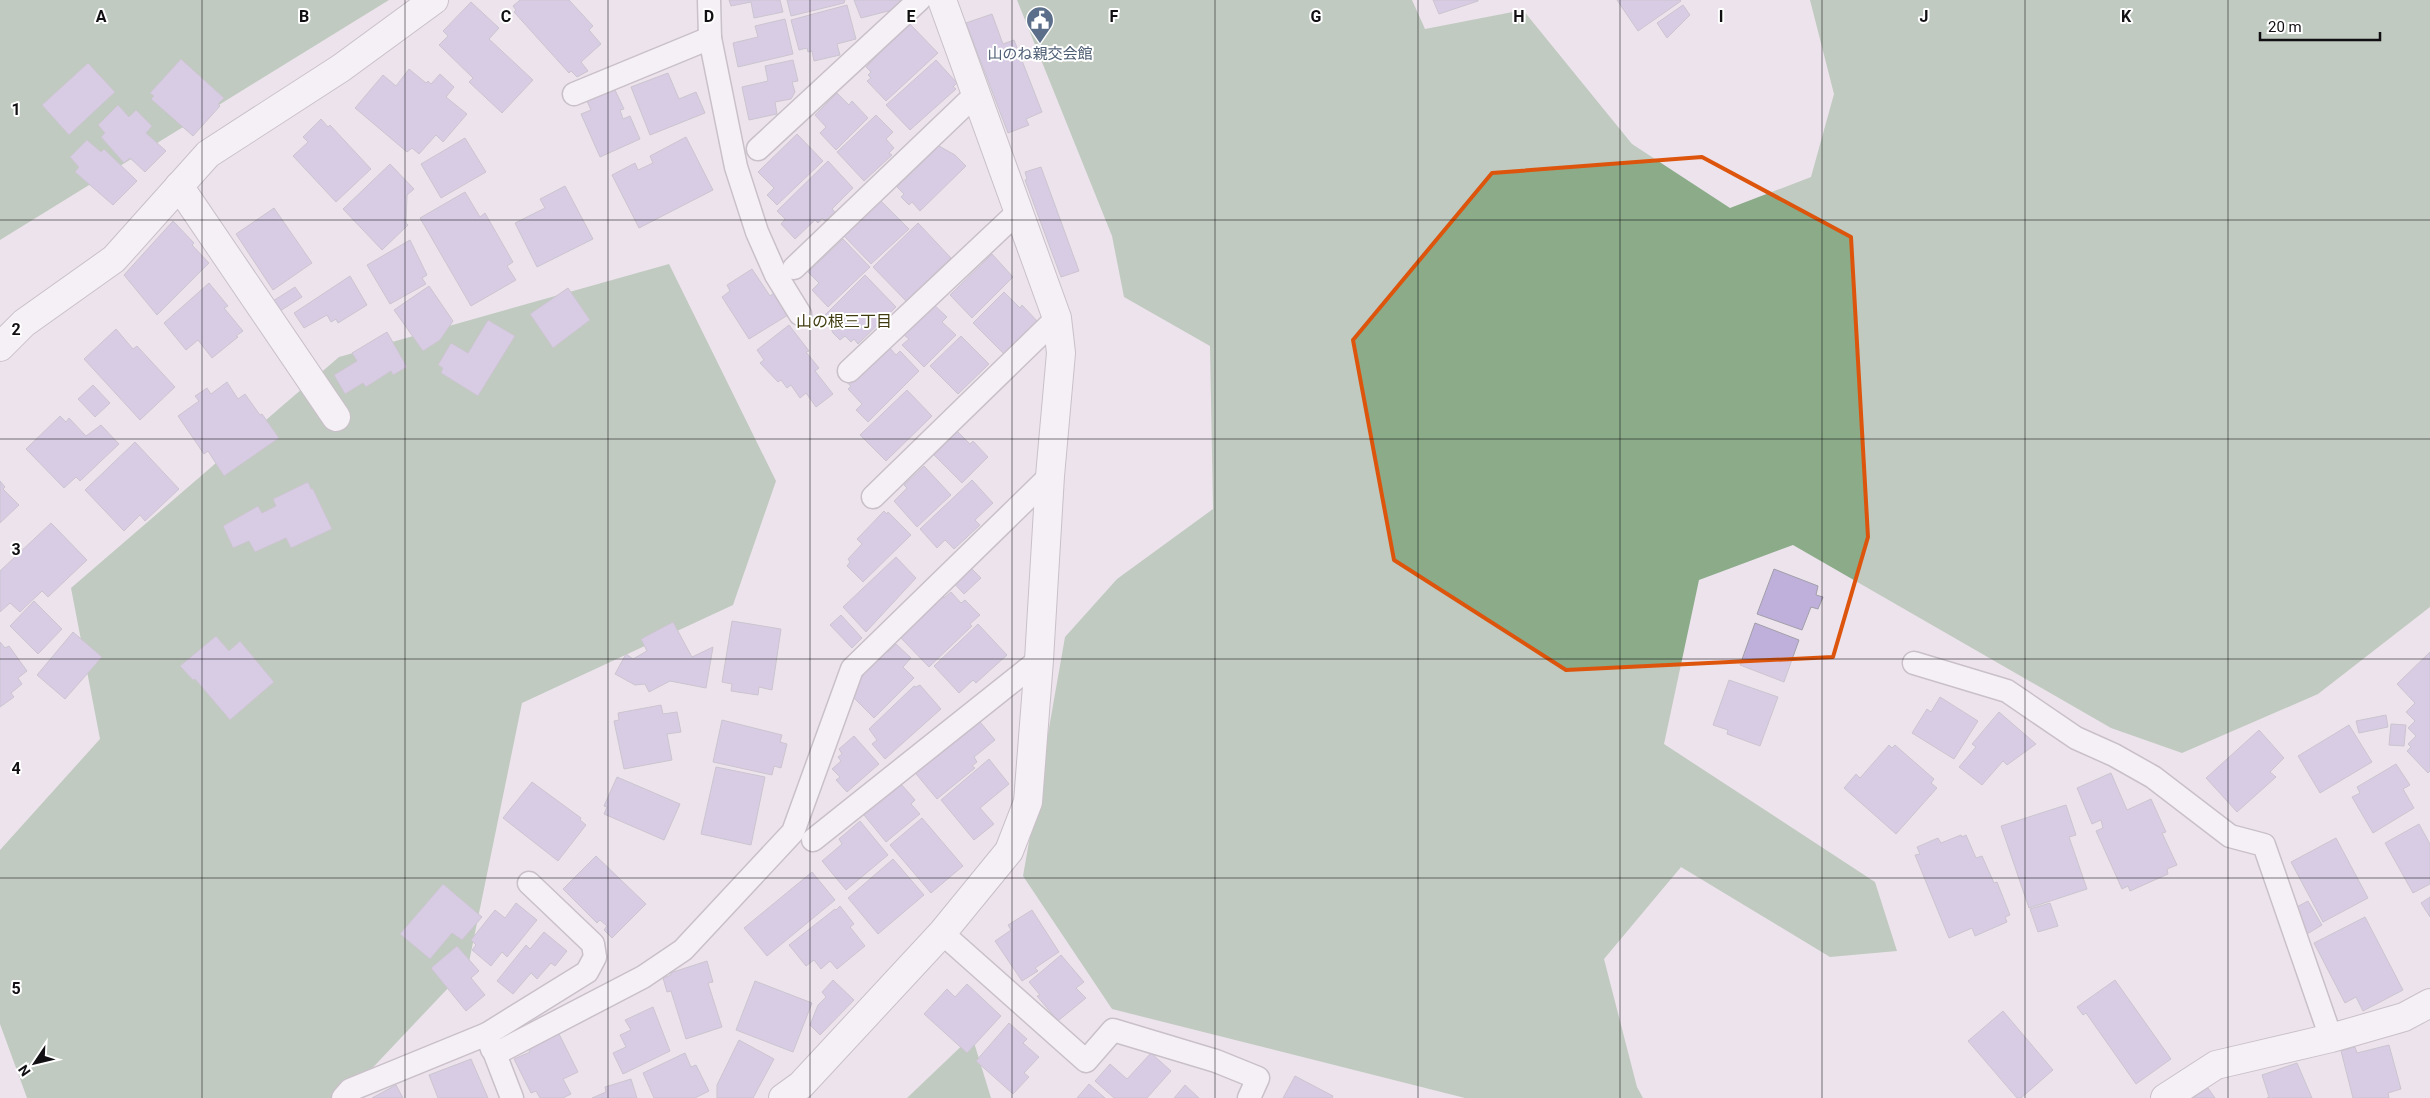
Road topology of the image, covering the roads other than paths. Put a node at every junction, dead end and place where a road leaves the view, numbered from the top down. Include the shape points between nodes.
1 (434, 0) edge
2 (709, 0) edge
3 (919, 0) edge
4 (942, 0) edge
5 (710, 38) junction
6 (574, 94) dead end
7 (976, 94) junction
8 (758, 149) dead end
9 (180, 186) junction
10 (1019, 211) junction
11 (794, 268) dead end
12 (800, 314) dead end
13 (1057, 318) junction
14 (0, 347) edge
15 (849, 371) dead end
16 (336, 417) dead end
17 (1050, 476) junction
18 (874, 497) dead end
19 (1039, 660) junction
20 (1914, 663) dead end
21 (813, 840) dead end
22 (529, 883) dead end
23 (942, 933) junction
24 (2430, 1003) edge
25 (2331, 1038) junction
26 (491, 1044) junction
27 (343, 1098) edge
28 (512, 1098) edge
29 (783, 1098) edge
30 (1249, 1098) edge
31 (2165, 1098) edge

1 - 9 street via 341,68 208,154
2 - 5 lane
3 - 8 lane
4 - 7 street
5 - 6 lane
5 - 12 lane via 736,167 751,214 776,274
7 - 10 street
7 - 11 lane
9 - 14 street via 114,259 24,322
9 - 16 street
10 - 13 street
10 - 15 lane
13 - 17 street via 1061,353
13 - 18 lane
17 - 19 street
17 - 26 lane via 852,669 793,832 683,950 643,977
19 - 21 lane
19 - 23 street via 1028,802 1009,851
20 - 25 lane via 2007,691 2076,738 2153,777 2230,836 2264,845
22 - 26 lane via 593,944 595,957 587,972
23 - 29 street via 801,1085
23 - 30 lane via 1086,1061 1113,1030 1216,1061 1258,1078
24 - 25 street via 2404,1017
25 - 31 street via 2216,1065
26 - 27 lane via 350,1090
26 - 28 lane

